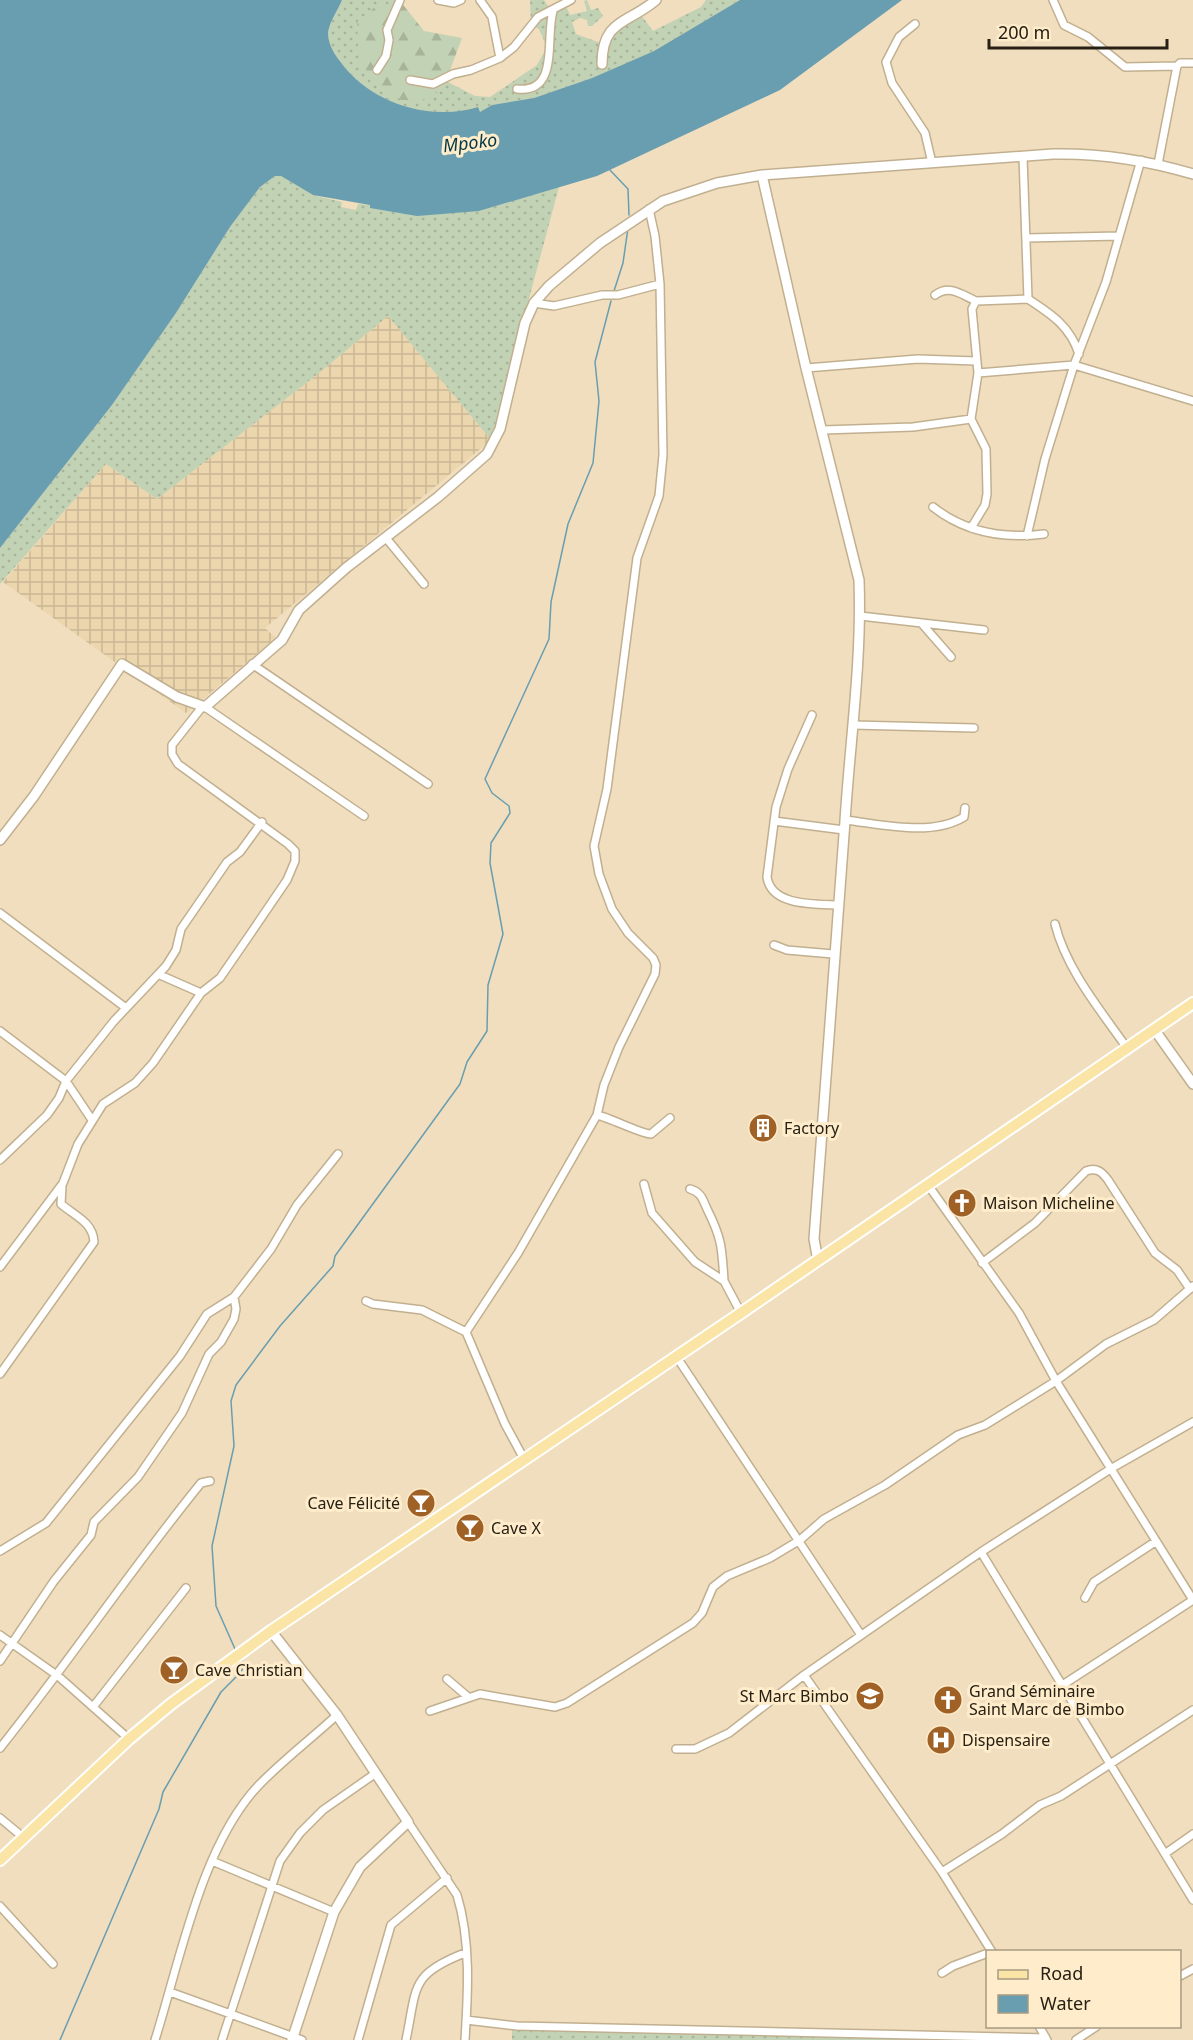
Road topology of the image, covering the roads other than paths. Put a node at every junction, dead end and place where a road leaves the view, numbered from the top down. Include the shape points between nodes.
1 (400, 0) edge
2 (438, 0) edge
3 (461, 0) edge
4 (480, 0) edge
5 (571, 0) edge
6 (656, 0) edge
7 (1053, 0) edge
8 (553, 11) junction
9 (915, 24) dead end
10 (500, 58) junction
11 (1193, 63) edge
12 (602, 64) dead end
13 (1177, 66) junction
14 (377, 70) dead end
15 (410, 80) dead end
16 (517, 89) dead end
17 (1023, 157) junction
18 (1141, 160) junction
19 (932, 163) junction
20 (1158, 164) junction
21 (1193, 174) edge
22 (762, 175) junction
23 (649, 209) junction
24 (1119, 236) junction
25 (1026, 238) junction
26 (660, 284) junction
27 (935, 295) dead end
28 (1028, 299) junction
29 (976, 301) junction
30 (534, 303) junction
31 (1079, 354) junction
32 (976, 361) junction
33 (1074, 365) junction
34 (806, 368) junction
35 (978, 373) junction
36 (1193, 400) edge
37 (971, 419) junction
38 (824, 430) junction
39 (933, 507) dead end
40 (971, 528) junction
41 (1044, 534) dead end
42 (1027, 536) junction
43 (386, 538) junction
44 (423, 584) dead end
45 (860, 616) junction
46 (923, 625) junction
47 (984, 630) dead end
48 (951, 657) dead end
49 (252, 664) junction
50 (203, 707) junction
51 (812, 715) dead end
52 (853, 725) junction
53 (974, 728) dead end
54 (428, 784) dead end
55 (965, 808) dead end
56 (364, 816) dead end
57 (774, 821) junction
58 (262, 822) junction
59 (844, 825) junction
60 (0, 840) edge
61 (838, 905) junction
62 (0, 914) edge
63 (1055, 924) dead end
64 (774, 945) dead end
65 (834, 954) junction
66 (160, 975) junction
67 (201, 993) junction
68 (1193, 1003) edge
69 (126, 1008) junction
70 (1154, 1029) junction
71 (0, 1031) edge
72 (1127, 1048) junction
73 (66, 1081) junction
74 (1193, 1084) edge
75 (597, 1115) junction
76 (670, 1118) dead end
77 (92, 1120) junction
78 (338, 1154) dead end
79 (0, 1160) edge
80 (63, 1183) junction
81 (644, 1184) dead end
82 (928, 1185) junction
83 (690, 1189) dead end
84 (818, 1261) junction
85 (982, 1263) junction
86 (0, 1267) edge
87 (724, 1281) junction
88 (1191, 1287) edge
89 (234, 1297) junction
90 (366, 1301) dead end
91 (741, 1313) junction
92 (466, 1332) junction
93 (676, 1356) junction
94 (3, 1363) edge
95 (0, 1374) edge
96 (1056, 1381) junction
97 (1193, 1422) edge
98 (524, 1459) junction
99 (1112, 1468) junction
100 (210, 1481) dead end
101 (800, 1540) junction
102 (1155, 1542) junction
103 (0, 1551) edge
104 (981, 1552) junction
105 (186, 1588) dead end
106 (1085, 1598) dead end
107 (271, 1631) junction
108 (0, 1635) edge
109 (861, 1635) junction
110 (12, 1645) junction
111 (0, 1661) edge
112 (804, 1675) junction
113 (58, 1676) junction
114 (447, 1679) dead end
115 (1062, 1686) junction
116 (468, 1697) junction
117 (93, 1707) junction
118 (1193, 1710) edge
119 (430, 1711) dead end
120 (337, 1715) junction
121 (129, 1739) junction
122 (0, 1748) edge
123 (676, 1749) dead end
124 (1110, 1762) junction
125 (376, 1773) junction
126 (0, 1818) edge
127 (408, 1822) junction
128 (1193, 1834) edge
129 (24, 1838) junction
130 (1166, 1853) junction
131 (0, 1860) edge
132 (212, 1861) junction
133 (942, 1872) junction
134 (447, 1878) junction
135 (271, 1885) junction
136 (1193, 1900) edge
137 (0, 1906) edge
138 (334, 1912) junction
139 (991, 1950) edge
140 (465, 1953) junction
141 (986, 1953) edge
142 (53, 1964) dead end
143 (942, 1973) dead end
144 (170, 1992) junction
145 (231, 2014) junction
146 (466, 2020) junction
147 (517, 2026) junction
148 (1094, 2028) edge
149 (528, 2030) dead end
150 (296, 2039) edge
151 (1047, 2039) edge
152 (155, 2040) edge
153 (222, 2040) edge
154 (358, 2040) edge
155 (406, 2040) edge
156 (465, 2040) edge
157 (1076, 2040) edge

1 - 14 street via 387,30 386,56
2 - 3 street
4 - 10 street via 492,17
5 - 8 street
6 - 12 street via 608,33
7 - 13 street via 1070,30 1088,37 1125,67
8 - 10 street via 538,17
8 - 16 street via 545,76 532,89
9 - 19 street via 899,37 886,62 892,83 925,133
10 - 15 street via 433,84
11 - 13 street
13 - 20 street
17 - 18 street via 1077,153
17 - 19 street
17 - 25 street
18 - 20 street
18 - 24 street
19 - 22 street
20 - 21 street
22 - 23 street via 699,187
22 - 34 street
23 - 26 street
23 - 30 street via 600,243
24 - 25 street
24 - 31 street
25 - 28 street
26 - 30 street via 554,306
26 - 75 street via 664,409 659,496 637,558 607,789 594,846 612,909 656,965 604,1085
27 - 29 street via 951,290
28 - 29 street
28 - 31 street via 1059,320 1074,338
29 - 32 street via 972,309
30 - 43 street via 525,323 493,446
31 - 33 street
32 - 34 street via 918,359
32 - 35 street
33 - 35 street
33 - 36 street
33 - 42 street via 1045,459
34 - 38 street
35 - 37 street
37 - 38 street via 913,427
37 - 40 street via 986,449 987,494
38 - 45 street via 859,580
39 - 40 street
40 - 42 street via 1002,536
41 - 42 street
43 - 44 street
43 - 49 street via 299,610 282,640
45 - 46 street
45 - 52 street
46 - 47 street
46 - 48 street
49 - 50 street
49 - 54 street
50 - 56 street
50 - 58 street via 172,745 172,754 178,764
50 - 60 street via 177,697 123,664
51 - 57 street via 788,769
52 - 53 street
52 - 59 street
55 - 59 street via 964,817 956,822 922,827
57 - 59 street
57 - 61 street via 768,885 783,898
58 - 66 street via 240,852 227,862 181,929 176,950
58 - 67 street via 295,851 295,861 287,880 220,978
59 - 61 street
61 - 65 street
62 - 69 street
63 - 72 street via 1083,982
64 - 65 street via 787,950
65 - 84 street via 814,1239
66 - 67 street
66 - 69 street
67 - 77 street via 153,1063 135,1083 103,1104
68 - 70 main road
69 - 73 street
70 - 72 main road
70 - 74 street
71 - 73 street
72 - 82 main road
73 - 77 street
73 - 79 street via 46,1115
75 - 76 street via 628,1124 643,1134 651,1134
75 - 92 street via 518,1253
77 - 80 street
78 - 89 street via 297,1205 271,1249
80 - 86 street
80 - 94 street via 61,1204 87,1223 94,1233 94,1242
81 - 87 street via 652,1214 695,1262
82 - 84 main road
82 - 85 street
83 - 87 street via 703,1198 717,1226
84 - 91 main road
85 - 88 street via 1035,1223 1086,1171 1095,1169 1108,1180 1161,1261 1177,1270
85 - 96 street via 1019,1313
87 - 91 street
88 - 96 street via 1154,1320 1106,1344
89 - 103 street via 207,1314 180,1356 46,1523
89 - 110 street via 234,1319 209,1354 182,1413 138,1477 94,1522 91,1535 54,1581
90 - 92 street via 422,1310
91 - 93 main road
92 - 98 street via 505,1425
93 - 98 main road
93 - 101 street
94 - 95 street
96 - 99 street
96 - 101 street via 985,1425 958,1435 885,1485 824,1519
97 - 99 street
98 - 107 main road
99 - 102 street
99 - 104 street
100 - 113 street via 201,1483 145,1551
101 - 109 street
101 - 116 street via 727,1576 713,1587 702,1613 693,1623 567,1703 555,1707 491,1695
102 - 106 street via 1094,1582
102 - 115 street via 1193,1600
104 - 109 street
104 - 115 street
105 - 117 street
107 - 120 street
107 - 121 main road
108 - 110 street
109 - 112 street
110 - 111 street
110 - 113 street
112 - 123 street via 729,1733 695,1749
112 - 133 street
113 - 117 street
113 - 122 street
114 - 116 street
115 - 124 street
116 - 119 street
117 - 121 street
118 - 124 street
120 - 125 street
120 - 132 street via 257,1787 222,1837
121 - 129 main road
124 - 130 street
124 - 133 street
125 - 127 street
125 - 135 street via 323,1809 300,1833 280,1862
126 - 129 street
127 - 134 street
127 - 138 street via 360,1867
128 - 130 street
129 - 131 main road
130 - 136 street
132 - 135 street
132 - 144 street
133 - 139 street
134 - 140 street via 461,1909
134 - 154 street via 391,1925
135 - 138 street
135 - 145 street
137 - 142 street
138 - 150 street
140 - 146 street
140 - 155 street via 423,1976
141 - 143 street
144 - 145 street
144 - 152 street
145 - 150 street
145 - 153 street
146 - 147 street
146 - 156 street
147 - 149 street
147 - 151 street
148 - 157 street

